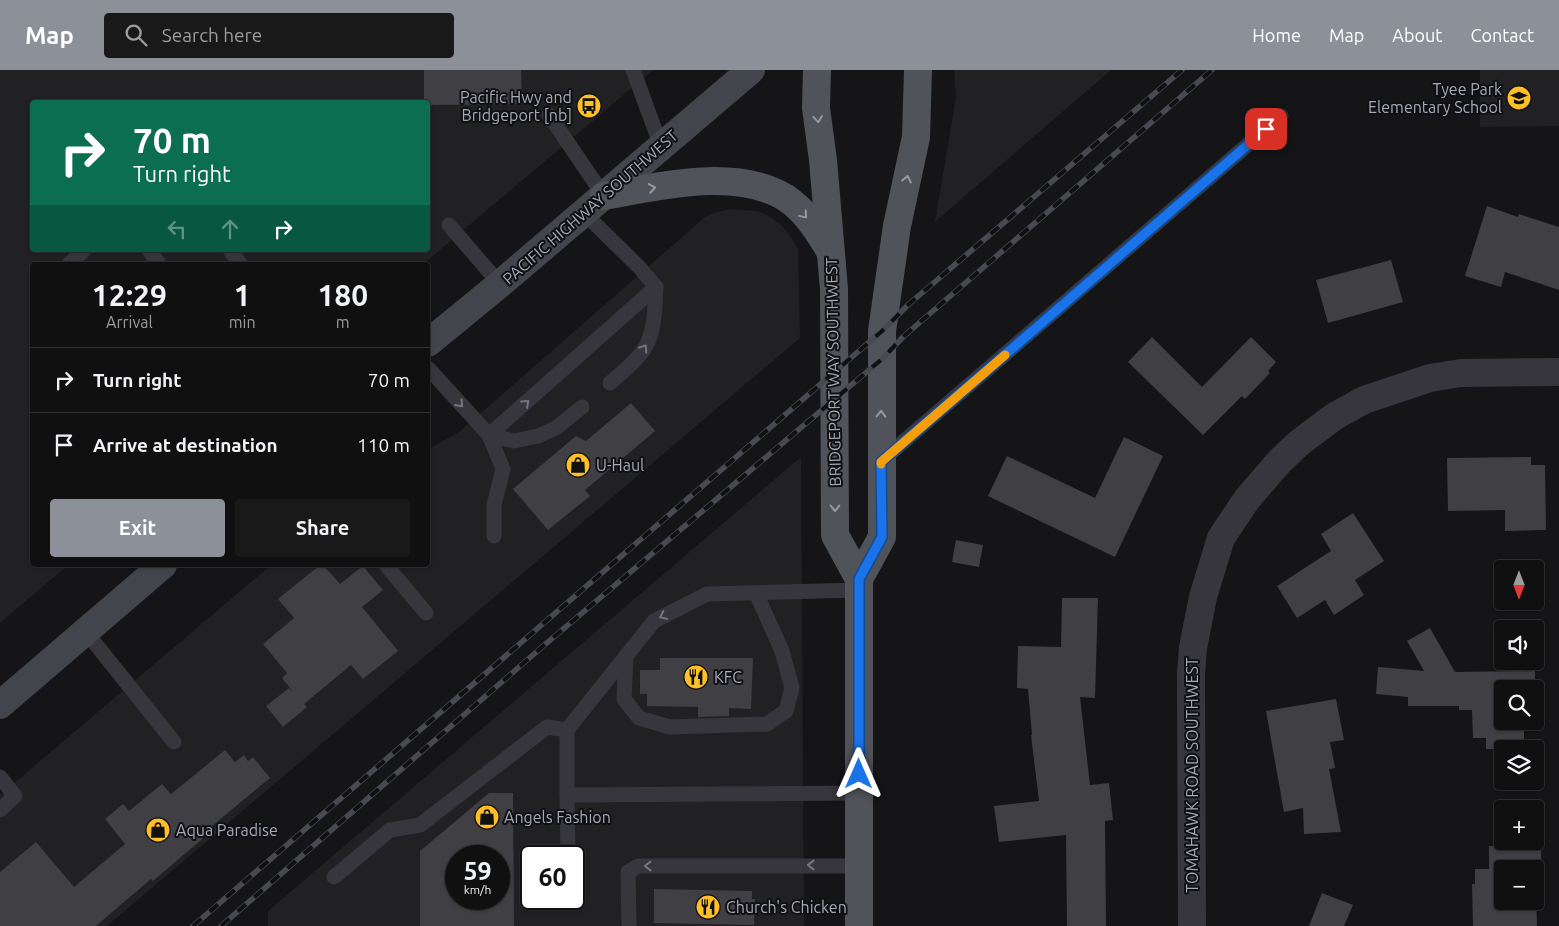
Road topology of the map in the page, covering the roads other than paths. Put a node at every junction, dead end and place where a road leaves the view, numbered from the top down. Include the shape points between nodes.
1 (633, 70) edge
2 (751, 70) edge
3 (817, 70) edge
4 (918, 70) edge
5 (549, 114) dead end
6 (1281, 116) dead end
7 (661, 146) junction
8 (594, 205) junction
9 (449, 225) dead end
10 (82, 252) edge
11 (831, 253) junction
12 (71, 262) edge
13 (500, 284) junction
14 (656, 287) junction
15 (430, 341) edge
16 (430, 370) edge
17 (1559, 372) edge
18 (610, 383) dead end
19 (582, 407) dead end
20 (490, 435) junction
21 (881, 462) junction
22 (494, 536) dead end
23 (161, 567) edge
24 (388, 567) edge
25 (859, 585) junction
26 (756, 593) junction
27 (426, 613) dead end
28 (86, 632) junction
29 (626, 656) junction
30 (0, 705) edge
31 (566, 730) junction
32 (174, 742) dead end
33 (0, 778) edge
34 (859, 793) junction
35 (567, 795) junction
36 (0, 810) edge
37 (568, 845) edge
38 (860, 866) junction
39 (334, 877) dead end
40 (629, 926) edge
41 (859, 926) edge
42 (1192, 926) edge

1 - 7 lane
2 - 7 main road, PACIFIC HIGHWAY SOUTHWEST
3 -> 11 main road, BRIDGEPORT WAY SOUTHWEST via 816,108
21 -> 4 main road, BRIDGEPORT WAY SOUTHWEST via 882,331 897,226 916,137
5 - 8 lane
6 - 21 lane
7 - 8 main road, PACIFIC HIGHWAY SOUTHWEST
8 -> 11 main road via 667,185 718,181 745,183 778,193 798,208
8 - 13 main road, PACIFIC HIGHWAY SOUTHWEST
8 - 14 lane
9 - 13 lane
10 - 12 lane
11 -> 25 main road, BRIDGEPORT WAY SOUTHWEST via 835,535
13 - 15 main road, PACIFIC HIGHWAY SOUTHWEST
18 -> 14 lane via 648,344
20 -> 14 lane
16 -> 20 lane
17 - 42 street, TOMAHAWK ROAD SOUTHWEST via 1461,373 1430,378 1364,400 1335,416 1299,443 1247,499 1221,538 1203,597 1190,674
19 - 20 lane via 556,428 538,436 514,441
20 - 22 lane via 503,470 494,505
21 - 25 main road, BRIDGEPORT WAY SOUTHWEST via 882,537
23 - 28 main road
24 - 27 lane
25 - 26 lane
25 - 34 main road, BRIDGEPORT WAY SOUTHWEST
26 -> 29 lane via 707,594 654,621
26 - 29 lane via 782,651 792,688 786,712 767,724 670,727 639,718 624,699
28 - 30 main road
28 - 32 lane
29 - 31 lane
31 - 35 lane
31 - 39 lane via 547,727 420,825 390,830
33 - 36 lane via 15,796
34 - 35 lane
34 - 38 main road, BRIDGEPORT WAY SOUTHWEST
35 - 37 lane
38 -> 40 lane via 638,866 628,872
38 - 41 main road, BRIDGEPORT WAY SOUTHWEST

